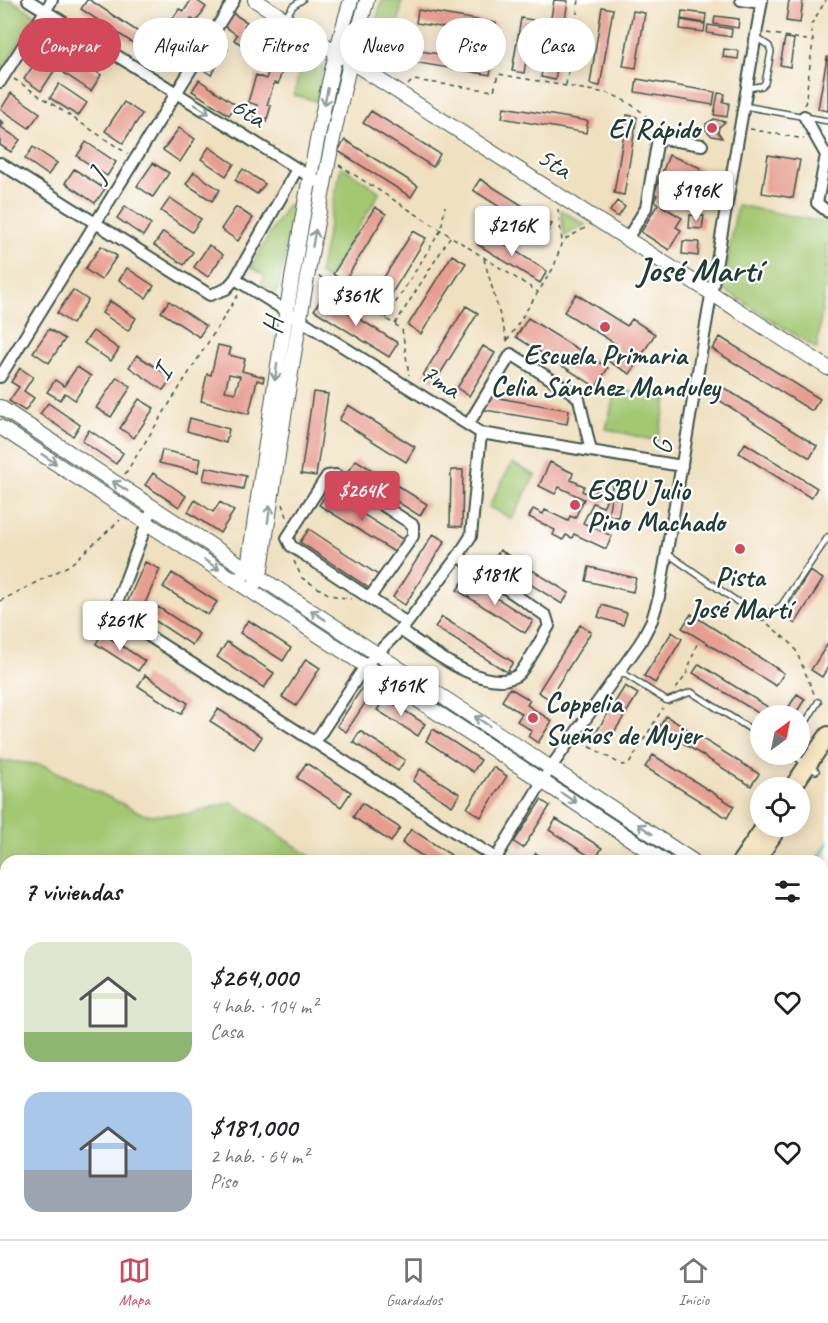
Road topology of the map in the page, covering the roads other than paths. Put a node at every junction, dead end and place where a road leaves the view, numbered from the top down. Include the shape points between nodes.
1 (28, 0) edge
2 (52, 0) edge
3 (234, 0) edge
4 (302, 0) edge
5 (351, 0) edge
6 (367, 0) edge
7 (741, 0) edge
8 (263, 2) edge
9 (761, 2) edge
10 (45, 11) junction
11 (283, 18) edge
12 (285, 18) edge
13 (362, 18) edge
14 (756, 35) junction
15 (328, 47) edge
16 (335, 52) junction
17 (340, 55) edge
18 (346, 72) edge
19 (367, 72) edge
20 (3, 78) edge
21 (747, 88) junction
22 (176, 93) junction
23 (744, 106) junction
24 (804, 116) junction
25 (828, 121) edge
26 (702, 145) dead end
27 (827, 156) edge
28 (0, 163) edge
29 (297, 169) junction
30 (310, 177) junction
31 (323, 185) junction
32 (828, 212) edge
33 (95, 222) junction
34 (627, 239) junction
35 (240, 281) junction
36 (712, 294) junction
37 (285, 310) junction
38 (299, 319) junction
39 (828, 368) edge
40 (0, 377) edge
41 (0, 407) edge
42 (468, 425) junction
43 (0, 427) edge
44 (481, 434) junction
45 (591, 451) junction
46 (682, 466) junction
47 (153, 507) junction
48 (147, 523) junction
49 (828, 537) edge
50 (667, 554) junction
51 (458, 556) junction
52 (248, 568) junction
53 (260, 576) junction
54 (245, 586) junction
55 (370, 597) junction
56 (404, 626) junction
57 (377, 653) junction
58 (365, 666) junction
59 (620, 671) junction
60 (818, 702) road end
61 (810, 715) edge
62 (750, 729) edge
63 (828, 735) edge
64 (315, 742) junction
65 (828, 754) edge
66 (806, 765) edge
67 (551, 767) junction
68 (811, 769) junction
69 (803, 777) edge
70 (808, 777) edge
71 (543, 781) junction
72 (757, 837) edge
73 (772, 837) edge
74 (490, 855) edge
75 (501, 855) edge
76 (655, 855) edge
77 (684, 855) edge
78 (745, 855) edge
79 (760, 855) edge

1 - 10 street, 6ta
2 - 10 street
3 - 22 street, J
4 - 12 lane
5 - 16 street, H
6 - 13 street, H
7 - 9 street
8 - 11 street, 5ta
9 - 14 street, G
10 - 20 street
10 - 22 street, 6ta
14 - 21 street, G
14 - 21 lane via 771,52 765,83
15 - 16 street, 5ta
16 - 17 street, 5ta
16 -> 30 street, H
18 - 31 street, H
19 - 34 street, 5ta
21 - 23 street, G
22 -> 29 street, 6ta
22 - 33 street, J
23 - 24 lane
23 - 36 street, G
24 - 25 lane
24 - 27 street
26 - 34 street via 658,138 646,208
27 - 32 street via 817,203
28 - 33 street
29 - 30 street, 6ta
29 - 35 street
30 - 31 street, 6ta
30 - 37 street, H
38 -> 31 street, H
33 - 35 street via 210,295
33 - 40 street, J
34 - 36 street, 5ta
35 - 37 street, 7ma
36 - 39 street, 5ta
36 - 46 street, G
37 - 38 street, 7ma
37 -> 52 street, H
38 - 42 street, 7ma
53 -> 38 street, H
47 -> 41 street
42 - 44 street, 7ma
42 - 45 street via 511,354 579,399
43 -> 48 street
44 - 45 street, 7ma
44 - 51 street via 471,536
45 - 46 street, 7ma
46 - 50 street, G
47 - 48 street
47 - 52 street
48 -> 54 street
48 - 64 street via 113,613
49 - 50 lane via 781,606 761,618
50 - 59 street, G via 652,620
51 - 56 street
51 - 56 street via 546,616 549,626 518,676 502,681 465,673
52 - 53 street
52 - 54 street, H
53 - 54 street, H
57 -> 53 street
54 - 58 street
55 - 55 street via 413,536 413,525 336,475 327,476 287,538 291,546
55 - 56 street
56 - 57 street
57 - 58 street
67 -> 57 street
58 - 64 street
58 - 71 street
59 - 62 lane via 667,701 691,692
59 - 67 street, G
60 - 61 lane
63 - 68 main road
64 - 74 street
65 - 68 main road
66 - 68 lane
67 - 71 street, G
77 -> 67 street
68 - 69 main road
68 - 70 main road
71 - 75 street, G
71 -> 76 street
72 - 78 main road
73 - 79 main road

